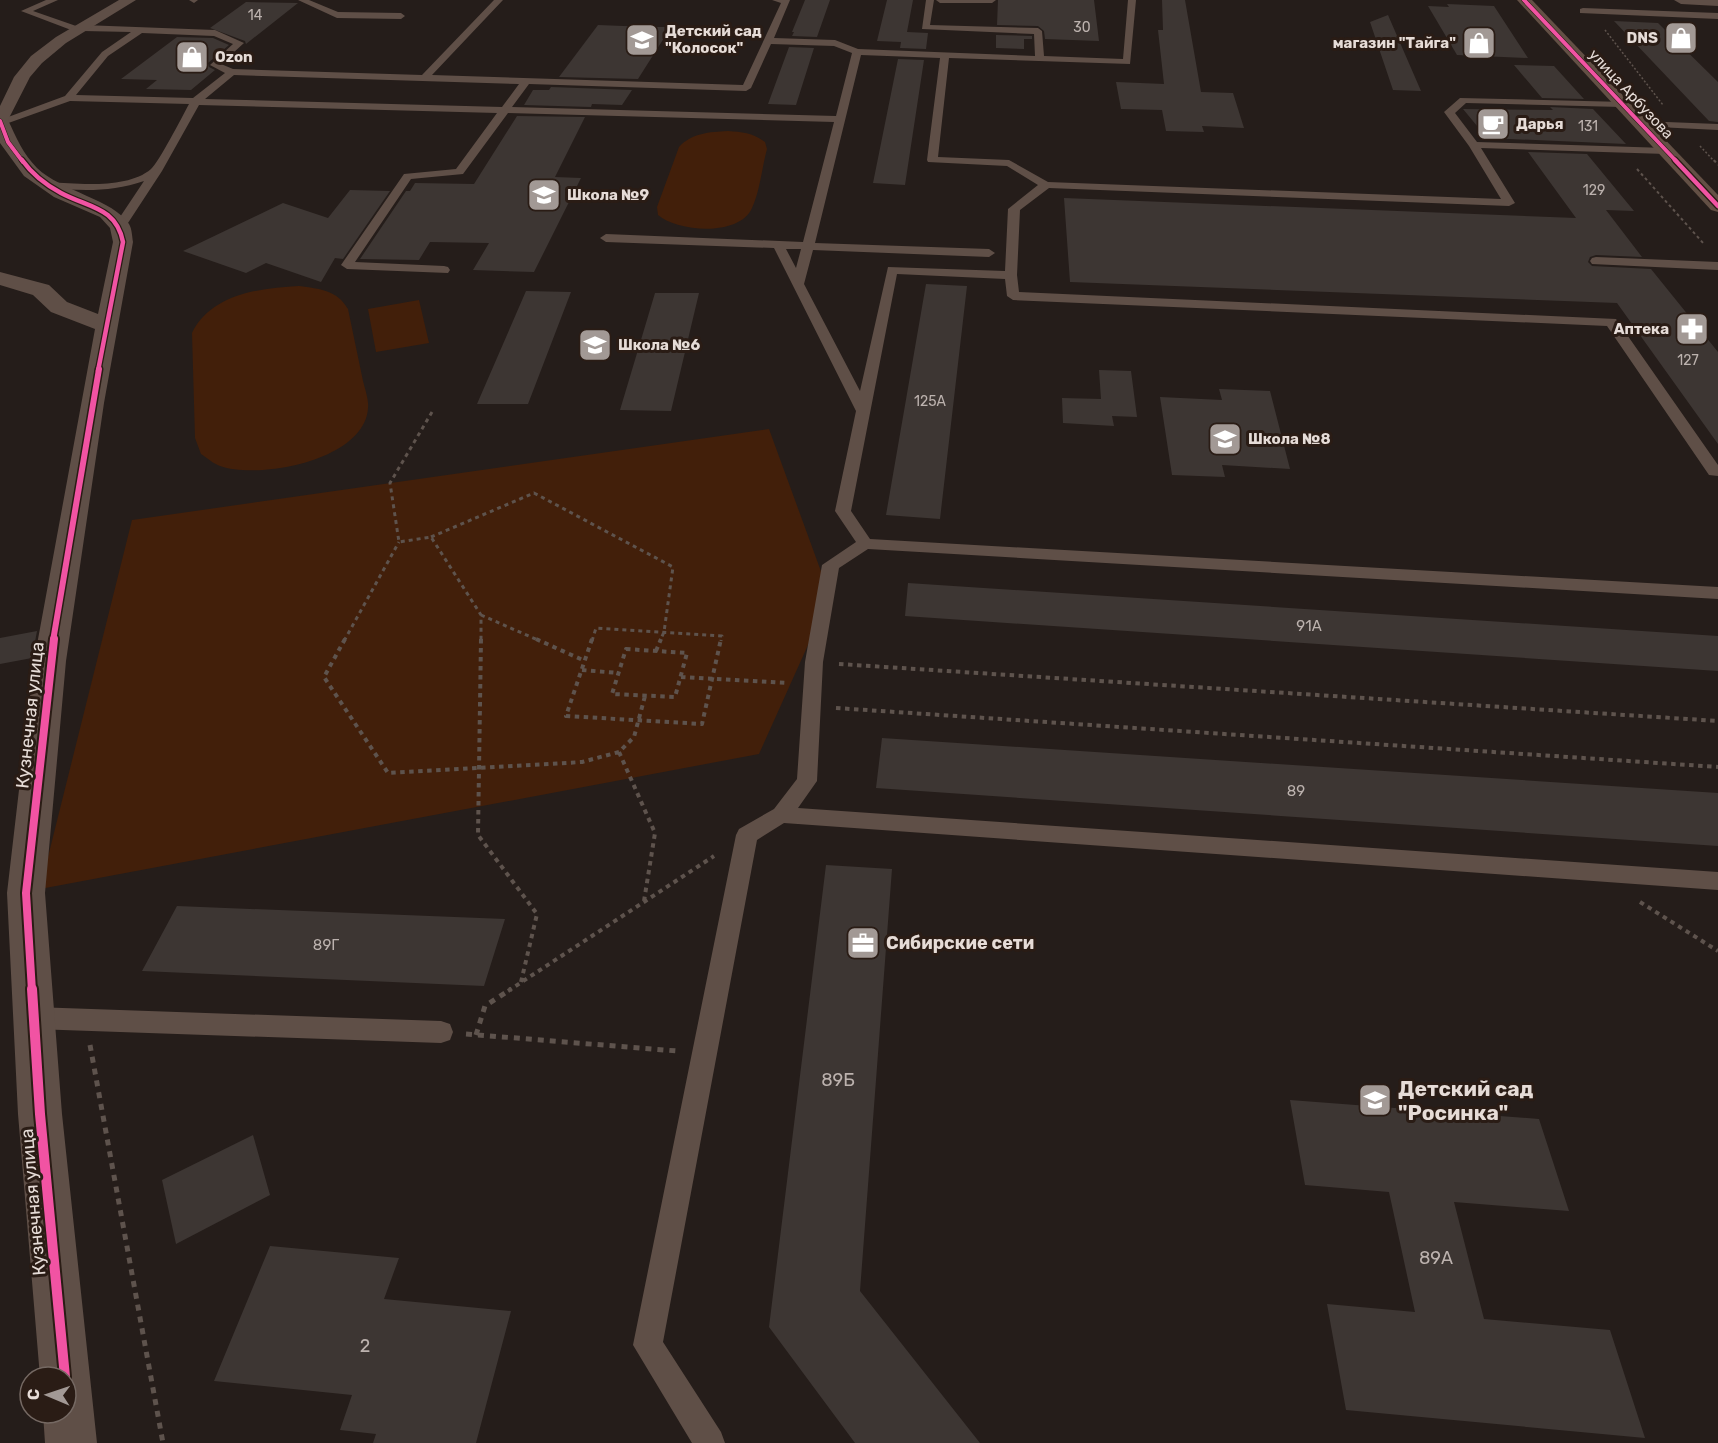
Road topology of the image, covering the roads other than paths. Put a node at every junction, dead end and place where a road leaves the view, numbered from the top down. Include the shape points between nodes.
1 (54, 0) edge
2 (129, 0) edge
3 (302, 0) edge
4 (499, 0) edge
5 (776, 0) edge
6 (930, 0) edge
7 (940, 0) edge
8 (992, 0) edge
9 (1132, 0) edge
10 (1524, 0) edge
11 (1681, 0) edge
12 (1718, 2) edge
13 (1583, 10) road end
14 (401, 16) dead end
15 (1718, 16) edge
16 (196, 25) dead end
17 (81, 29) junction
18 (140, 30) junction
19 (186, 32) junction
20 (768, 41) junction
21 (857, 52) junction
22 (945, 55) junction
23 (1040, 58) junction
24 (232, 72) junction
25 (424, 78) junction
26 (526, 81) junction
27 (69, 98) junction
28 (195, 102) junction
29 (1621, 104) junction
30 (505, 110) junction
31 (4, 112) edge
32 (840, 119) junction
33 (1641, 124) junction
34 (1718, 127) edge
35 (1474, 145) junction
36 (1666, 151) junction
37 (156, 171) junction
38 (1046, 185) junction
39 (96, 196) junction
40 (1718, 206) edge
41 (120, 226) junction
42 (606, 238) dead end
43 (1013, 242) junction
44 (778, 245) junction
45 (808, 246) junction
46 (989, 253) junction
47 (1596, 261) dead end
48 (1718, 266) edge
49 (444, 270) dead end
50 (946, 272) junction
51 (1011, 275) junction
52 (0, 278) edge
53 (798, 284) junction
54 (106, 325) junction
55 (863, 411) junction
56 (1717, 474) edge
57 (865, 544) junction
58 (1718, 593) edge
59 (781, 814) junction
60 (1718, 881) edge
61 (34, 1018) junction
62 (441, 1032) road end
63 (64, 1365) edge
64 (69, 1425) edge
65 (71, 1443) edge
66 (710, 1443) edge

1 - 17 lane via 25,11
2 - 17 street
3 - 14 lane via 337,15
4 - 25 lane
5 - 20 lane via 786,0
6 - 23 lane via 925,27 1038,31
7 - 8 lane
9 - 23 lane via 1127,62
10 - 29 street, улица Арбузова
11 - 12 street
13 - 15 lane
16 - 19 lane
17 - 18 lane
17 - 31 street via 41,56 15,89
18 - 19 lane
18 - 27 lane via 105,54
19 - 24 lane via 215,33 238,43 215,65
20 - 21 lane via 834,43
20 - 26 lane via 746,88
21 - 22 lane
21 - 32 lane
22 - 23 lane
22 - 38 lane via 932,160 1009,163
24 - 25 lane
24 - 28 lane
25 - 26 lane
26 - 30 lane
27 - 28 lane
27 - 31 lane
28 - 30 lane
28 - 37 lane
29 - 33 street, улица Арбузова
29 - 35 lane via 1464,100 1449,111
30 - 32 lane
30 - 49 lane via 459,172 408,176 347,265
31 - 39 street via 8,142 31,172 50,185
32 - 45 lane
33 - 34 lane
33 - 36 street, улица Арбузова
35 - 36 lane
35 - 38 lane via 1509,203
36 - 40 street, улица Арбузова
37 - 39 lane
37 - 41 lane
38 - 43 lane via 1014,208
39 - 41 street
41 - 54 street, Кузнечная улица via 123,242
42 - 44 lane
43 - 46 lane
43 - 51 lane
44 - 45 lane
44 - 53 lane
45 - 46 lane
45 - 53 lane
46 - 50 lane
47 - 48 lane
50 - 51 lane
50 - 55 lane via 892,270
51 - 56 lane via 1013,296 1611,322
52 - 54 street via 41,290 59,307
53 - 55 lane
54 - 61 street, Кузнечная улица via 50,661 26,893
55 - 57 lane via 843,511
57 - 58 lane
57 - 59 lane via 831,565 814,662 807,781
59 - 60 lane
59 - 66 lane via 747,835 648,1345
61 - 62 lane
61 - 63 street, Кузнечная улица
64 - 65 street

